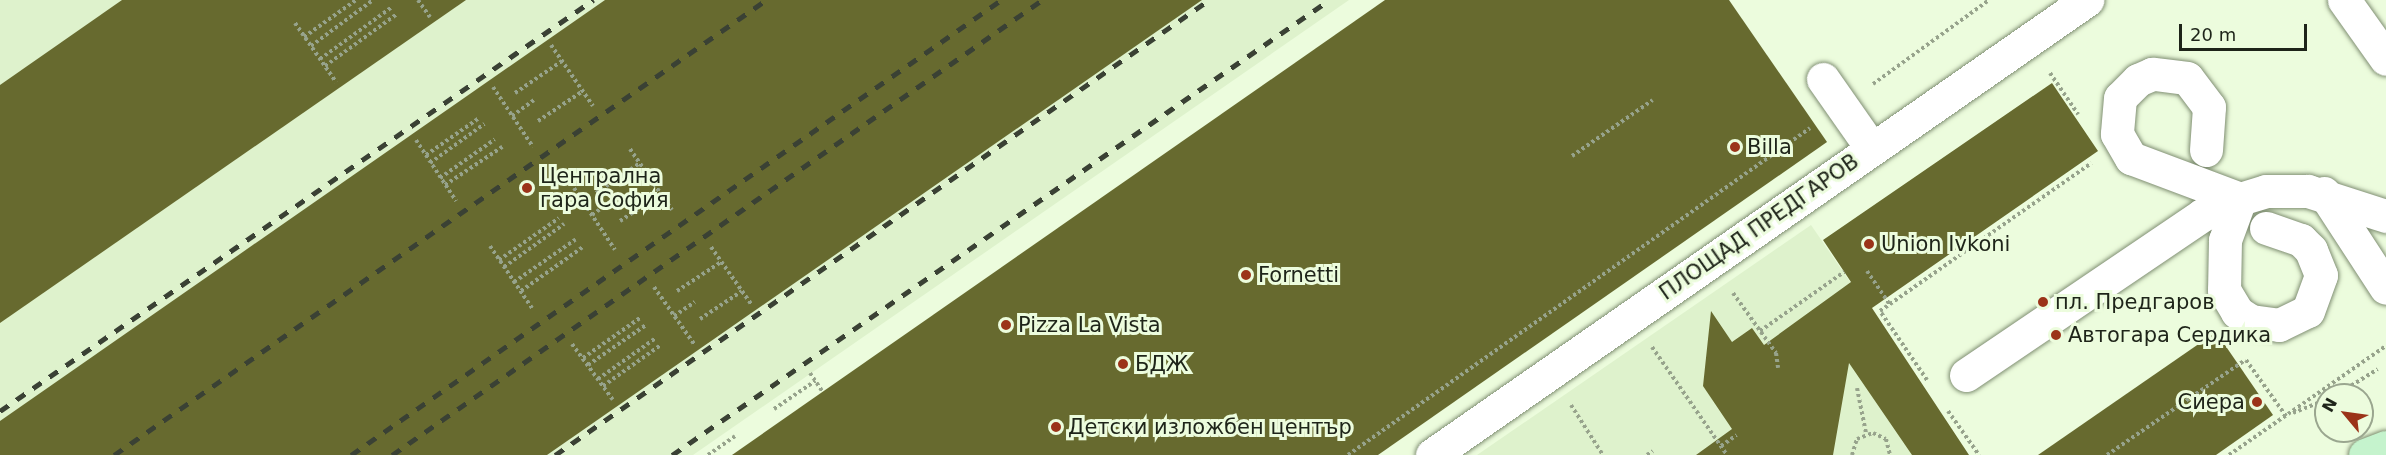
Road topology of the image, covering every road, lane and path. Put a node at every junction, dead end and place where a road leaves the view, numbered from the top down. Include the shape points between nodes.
1 (356, 0) edge
2 (374, 0) edge
3 (418, 0) edge
4 (1989, 0) edge
5 (2087, 0) edge
6 (2344, 0) edge
7 (392, 8) dead end
8 (397, 15) dead end
9 (430, 18) dead end
10 (295, 23) dead end
11 (304, 37) junction
12 (2028, 40) junction
13 (551, 45) dead end
14 (311, 46) junction
15 (320, 58) junction
16 (2386, 59) edge
17 (562, 61) junction
18 (325, 66) junction
19 (1823, 79) dead end
20 (336, 82) dead end
21 (493, 87) dead end
22 (583, 91) junction
23 (515, 93) dead end
24 (534, 100) dead end
25 (1653, 100) dead end
26 (593, 105) dead end
27 (1842, 106) junction
28 (512, 116) junction
29 (2080, 117) dead end
30 (479, 118) dead end
31 (538, 121) dead end
32 (484, 124) dead end
33 (495, 139) dead end
34 (416, 140) dead end
35 (502, 147) dead end
36 (533, 147) dead end
37 (630, 149) dead end
38 (1872, 149) junction
39 (2206, 150) dead end
40 (425, 155) junction
41 (1572, 156) dead end
42 (2095, 161) dead end
43 (430, 163) junction
44 (640, 163) junction
45 (441, 178) junction
46 (445, 186) junction
47 (574, 188) dead end
48 (2324, 192) junction
49 (596, 193) dead end
50 (661, 194) junction
51 (614, 199) dead end
52 (2240, 199) junction
53 (456, 201) dead end
54 (672, 210) dead end
55 (592, 215) junction
56 (2386, 216) edge
57 (560, 218) dead end
58 (620, 221) dead end
59 (564, 224) dead end
60 (2266, 228) dead end
61 (576, 239) dead end
62 (490, 246) dead end
63 (583, 248) dead end
64 (711, 248) dead end
65 (615, 250) dead end
66 (499, 260) junction
67 (721, 262) junction
68 (504, 267) junction
69 (1867, 271) dead end
70 (1845, 272) dead end
71 (514, 282) junction
72 (654, 287) dead end
73 (2386, 288) edge
74 (1731, 290) dead end
75 (521, 291) junction
76 (677, 291) dead end
77 (742, 291) junction
78 (695, 302) dead end
79 (751, 304) dead end
80 (1890, 305) junction
81 (532, 308) dead end
82 (674, 316) junction
83 (640, 318) dead end
84 (700, 319) dead end
85 (646, 325) dead end
86 (1760, 331) junction
87 (656, 338) dead end
88 (1899, 338) junction
89 (1893, 341) dead end
90 (572, 344) dead end
91 (694, 344) dead end
92 (662, 345) dead end
93 (1651, 345) dead end
94 (2386, 346) edge
95 (583, 358) junction
96 (2246, 359) dead end
97 (588, 365) junction
98 (1778, 368) dead end
99 (2378, 369) dead end
100 (810, 373) dead end
101 (1966, 375) dead end
102 (598, 380) junction
103 (815, 381) junction
104 (2355, 383) edge
105 (603, 387) junction
106 (1932, 387) dead end
107 (1857, 388) dead end
108 (823, 392) dead end
109 (613, 400) dead end
110 (1569, 402) dead end
111 (2314, 405) edge
112 (1946, 406) dead end
113 (774, 409) dead end
114 (2285, 417) junction
115 (1866, 433) junction
116 (1737, 435) dead end
117 (735, 436) dead end
118 (1721, 446) junction
119 (1653, 451) dead end
120 (708, 455) edge
121 (1348, 455) edge
122 (1432, 455) edge
123 (1603, 455) edge
124 (1647, 455) edge
125 (1727, 455) edge
126 (1852, 455) edge
127 (1890, 455) edge
128 (1979, 455) edge
129 (2107, 455) edge
130 (2229, 455) edge

1 - 11 path
2 - 14 path
3 - 9 path
4 - 27 path
5 - 12 lane, ПЛОЩАД ПРЕДГАРОВ
6 - 16 lane
7 - 15 path
8 - 18 path
10 - 11 path
11 - 14 path
12 - 29 path
12 - 38 lane, ПЛОЩАД ПРЕДГАРОВ
13 - 17 path
14 - 15 path
15 - 18 path
17 - 22 path
17 - 23 path
18 - 20 path
19 - 27 lane
21 - 28 path
22 - 26 path
22 - 31 path
24 - 28 path
25 - 41 path
27 - 38 lane
27 - 121 path
28 - 36 path
30 - 40 path
32 - 43 path
33 - 45 path
34 - 40 path
35 - 46 path
37 - 44 path
38 - 122 lane, ПЛОЩАД ПРЕДГАРОВ
39 - 52 lane via 2210,107 2187,78 2152,74 2138,80 2120,98 2117,134 2131,158
40 - 43 path
42 - 80 path
43 - 45 path
44 - 49 path
44 - 50 path
45 - 46 path
46 - 53 path
47 - 55 path
48 - 52 lane via 2266,191
48 - 56 lane
48 - 73 lane
50 - 54 path
50 - 58 path
51 - 55 path
52 - 60 lane via 2225,240 2224,290 2244,316 2279,325 2307,311 2321,275 2312,250 2301,240
52 - 101 lane via 2192,221
55 - 65 path
57 - 66 path
59 - 68 path
61 - 71 path
62 - 66 path
63 - 75 path
64 - 67 path
66 - 68 path
67 - 76 path
67 - 77 path
68 - 71 path
69 - 80 path
70 - 86 path
71 - 75 path
72 - 82 path
74 - 86 path
75 - 81 path
77 - 79 path
77 - 84 path
78 - 82 path
80 - 88 path via 1880,311
82 - 91 path
83 - 95 path
85 - 97 path
86 - 98 path via 1776,353
87 - 102 path
88 - 89 path
88 - 106 path
90 - 95 path
92 - 105 path
93 - 118 path
94 - 114 path
95 - 97 path
96 - 129 path
97 - 102 path
99 - 104 path
100 - 103 path
102 - 105 path
103 - 108 path
103 - 113 path
105 - 109 path
107 - 115 path
110 - 123 path
111 - 114 path
112 - 128 path
114 - 130 path
115 - 126 path via 1857,439
115 - 127 path via 1886,439
116 - 118 path
117 - 120 path
118 - 125 path
119 - 124 path

